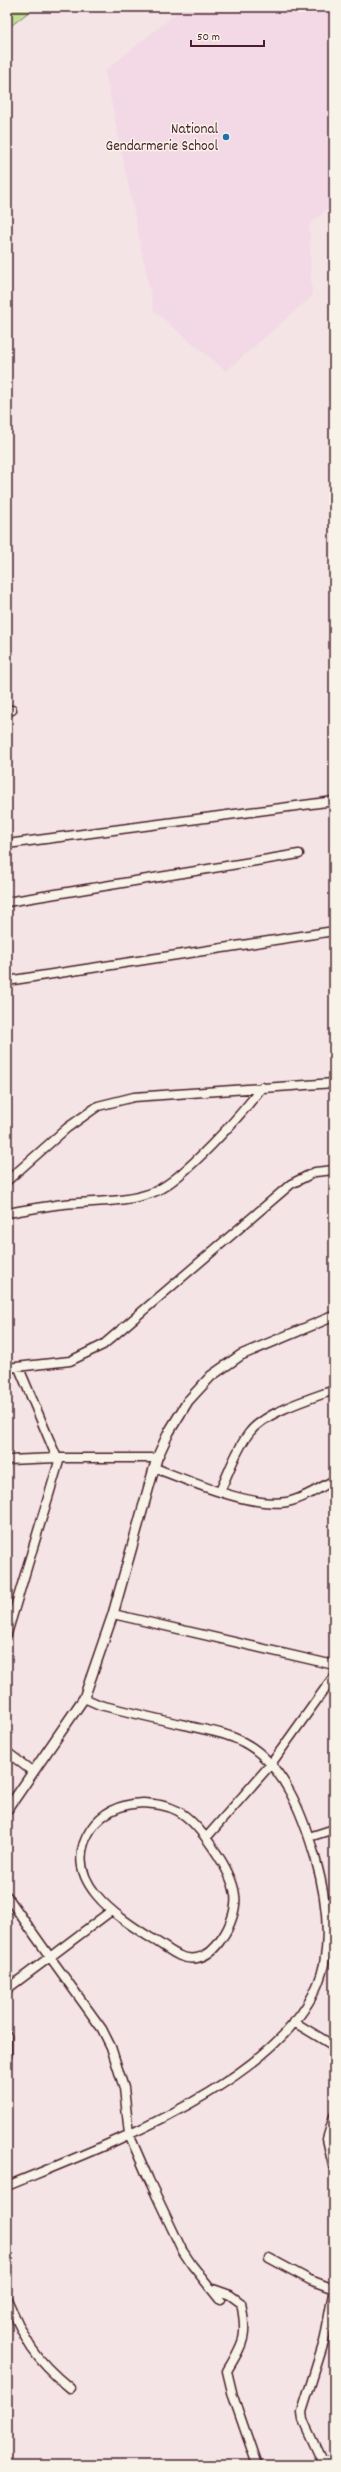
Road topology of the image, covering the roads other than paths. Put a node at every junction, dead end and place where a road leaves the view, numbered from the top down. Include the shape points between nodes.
1 (334, 801) edge
2 (7, 844) edge
3 (299, 854) dead end
4 (7, 902) edge
5 (334, 931) edge
6 (7, 981) edge
7 (334, 1083) edge
8 (262, 1087) junction
9 (334, 1170) edge
10 (7, 1181) edge
11 (7, 1213) edge
12 (334, 1316) edge
13 (7, 1368) edge
14 (19, 1368) junction
15 (334, 1390) edge
16 (59, 1458) junction
17 (157, 1458) junction
18 (7, 1460) edge
19 (155, 1468) junction
20 (334, 1480) edge
21 (220, 1491) junction
22 (113, 1614) junction
23 (7, 1634) edge
24 (334, 1665) edge
25 (334, 1676) edge
26 (84, 1698) junction
27 (7, 1752) edge
28 (271, 1764) junction
29 (33, 1772) junction
30 (7, 1810) edge
31 (334, 1829) edge
32 (309, 1837) junction
33 (206, 1838) junction
34 (7, 1896) edge
35 (111, 1911) junction
36 (50, 1957) junction
37 (7, 1989) edge
38 (294, 2022) junction
39 (7, 2036) edge
40 (334, 2046) edge
41 (7, 2056) edge
42 (334, 2116) edge
43 (129, 2134) junction
44 (333, 2166) dead end
45 (7, 2186) edge
46 (269, 2258) dead end
47 (334, 2288) edge
48 (213, 2289) junction
49 (7, 2299) edge
50 (220, 2300) dead end
51 (70, 2388) dead end
52 (334, 2463) edge
53 (257, 2465) edge

1 - 2 street
3 - 4 street
5 - 6 street
7 - 8 street
8 - 10 street via 134,1097 98,1106 67,1128
8 - 11 street via 248,1106 179,1176 160,1189 119,1200 63,1204
9 - 14 street via 315,1172 291,1184 103,1345 70,1361
12 - 17 street via 260,1346 226,1364 188,1401
13 - 14 street
14 - 16 street
15 - 21 street via 280,1411 250,1431
16 - 17 street
16 - 18 street
16 - 23 street
17 - 19 street
19 - 21 street
19 - 22 street
20 - 21 street via 288,1502 277,1503
22 - 24 street
22 - 26 street
25 - 28 street
26 - 28 street via 100,1705 223,1734 243,1742
26 - 29 street
27 - 29 street
28 - 32 street via 297,1809
28 - 33 street
29 - 30 street
31 - 32 street
32 - 38 street via 323,1891 327,1942 324,1965 316,1987
33 - 35 street via 193,1822 161,1804 126,1804 110,1811 95,1823 85,1838 81,1855 84,1874 99,1899
33 - 35 street via 230,1878 235,1895 233,1914 215,1948 198,1958 182,1958
34 - 36 street
35 - 36 street
36 - 37 street
36 - 43 street via 102,2029 111,2047 124,2088
38 - 40 street
38 - 43 street via 258,2058 229,2081 188,2106
39 - 41 street
42 - 44 street via 327,2139
43 - 45 street
43 - 48 street via 182,2250
46 - 47 street via 310,2280
47 - 52 street via 324,2342 302,2412 303,2420 321,2459
48 - 50 street
48 - 53 street via 230,2295 240,2303 245,2322 244,2339 227,2370 233,2396
49 - 51 street via 36,2356

